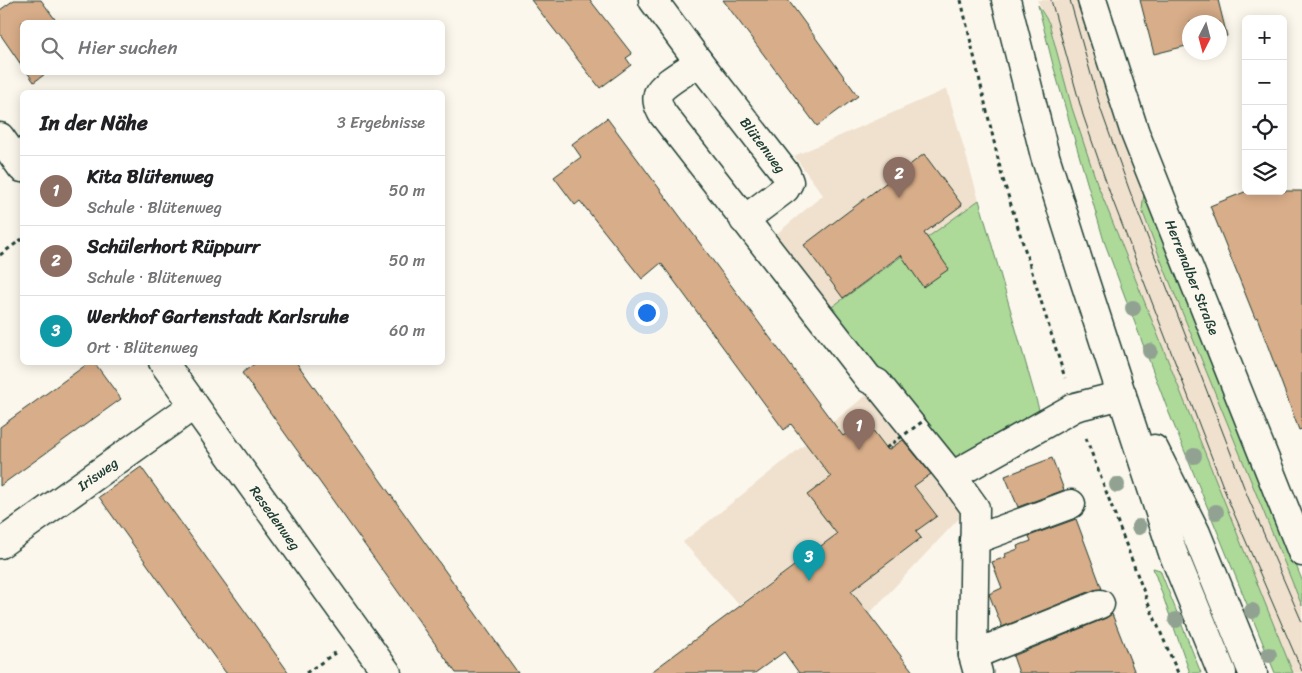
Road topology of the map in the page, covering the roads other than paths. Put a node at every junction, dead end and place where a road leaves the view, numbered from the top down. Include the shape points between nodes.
1 (653, 0) edge
2 (1006, 0) edge
3 (1092, 0) edge
4 (699, 62) junction
5 (0, 137) edge
6 (20, 165) edge
7 (744, 220) junction
8 (1111, 362) junction
9 (166, 365) edge
10 (1122, 395) junction
11 (194, 405) junction
12 (952, 476) junction
13 (1071, 504) dead end
14 (974, 540) junction
15 (0, 544) edge
16 (1302, 552) edge
17 (1100, 604) dead end
18 (976, 664) edge
19 (387, 673) edge
20 (1222, 673) edge
21 (1253, 673) edge

1 - 4 street, Blütenweg
2 - 8 street via 1045,156
3 - 16 street, Herrenalber Straße via 1135,133
4 - 7 street via 662,88 658,104
4 - 7 street, Blütenweg via 786,174 786,189
5 - 6 street
7 - 12 street via 869,379 877,383
8 - 10 street
8 - 21 street via 1196,533
9 - 11 street, Resedenweg
10 - 12 street via 1075,407
10 - 20 street via 1173,553
11 - 15 street, Irisweg
11 - 19 street, Resedenweg
12 - 14 street via 975,508
13 - 14 street
14 - 18 street
17 - 18 street

